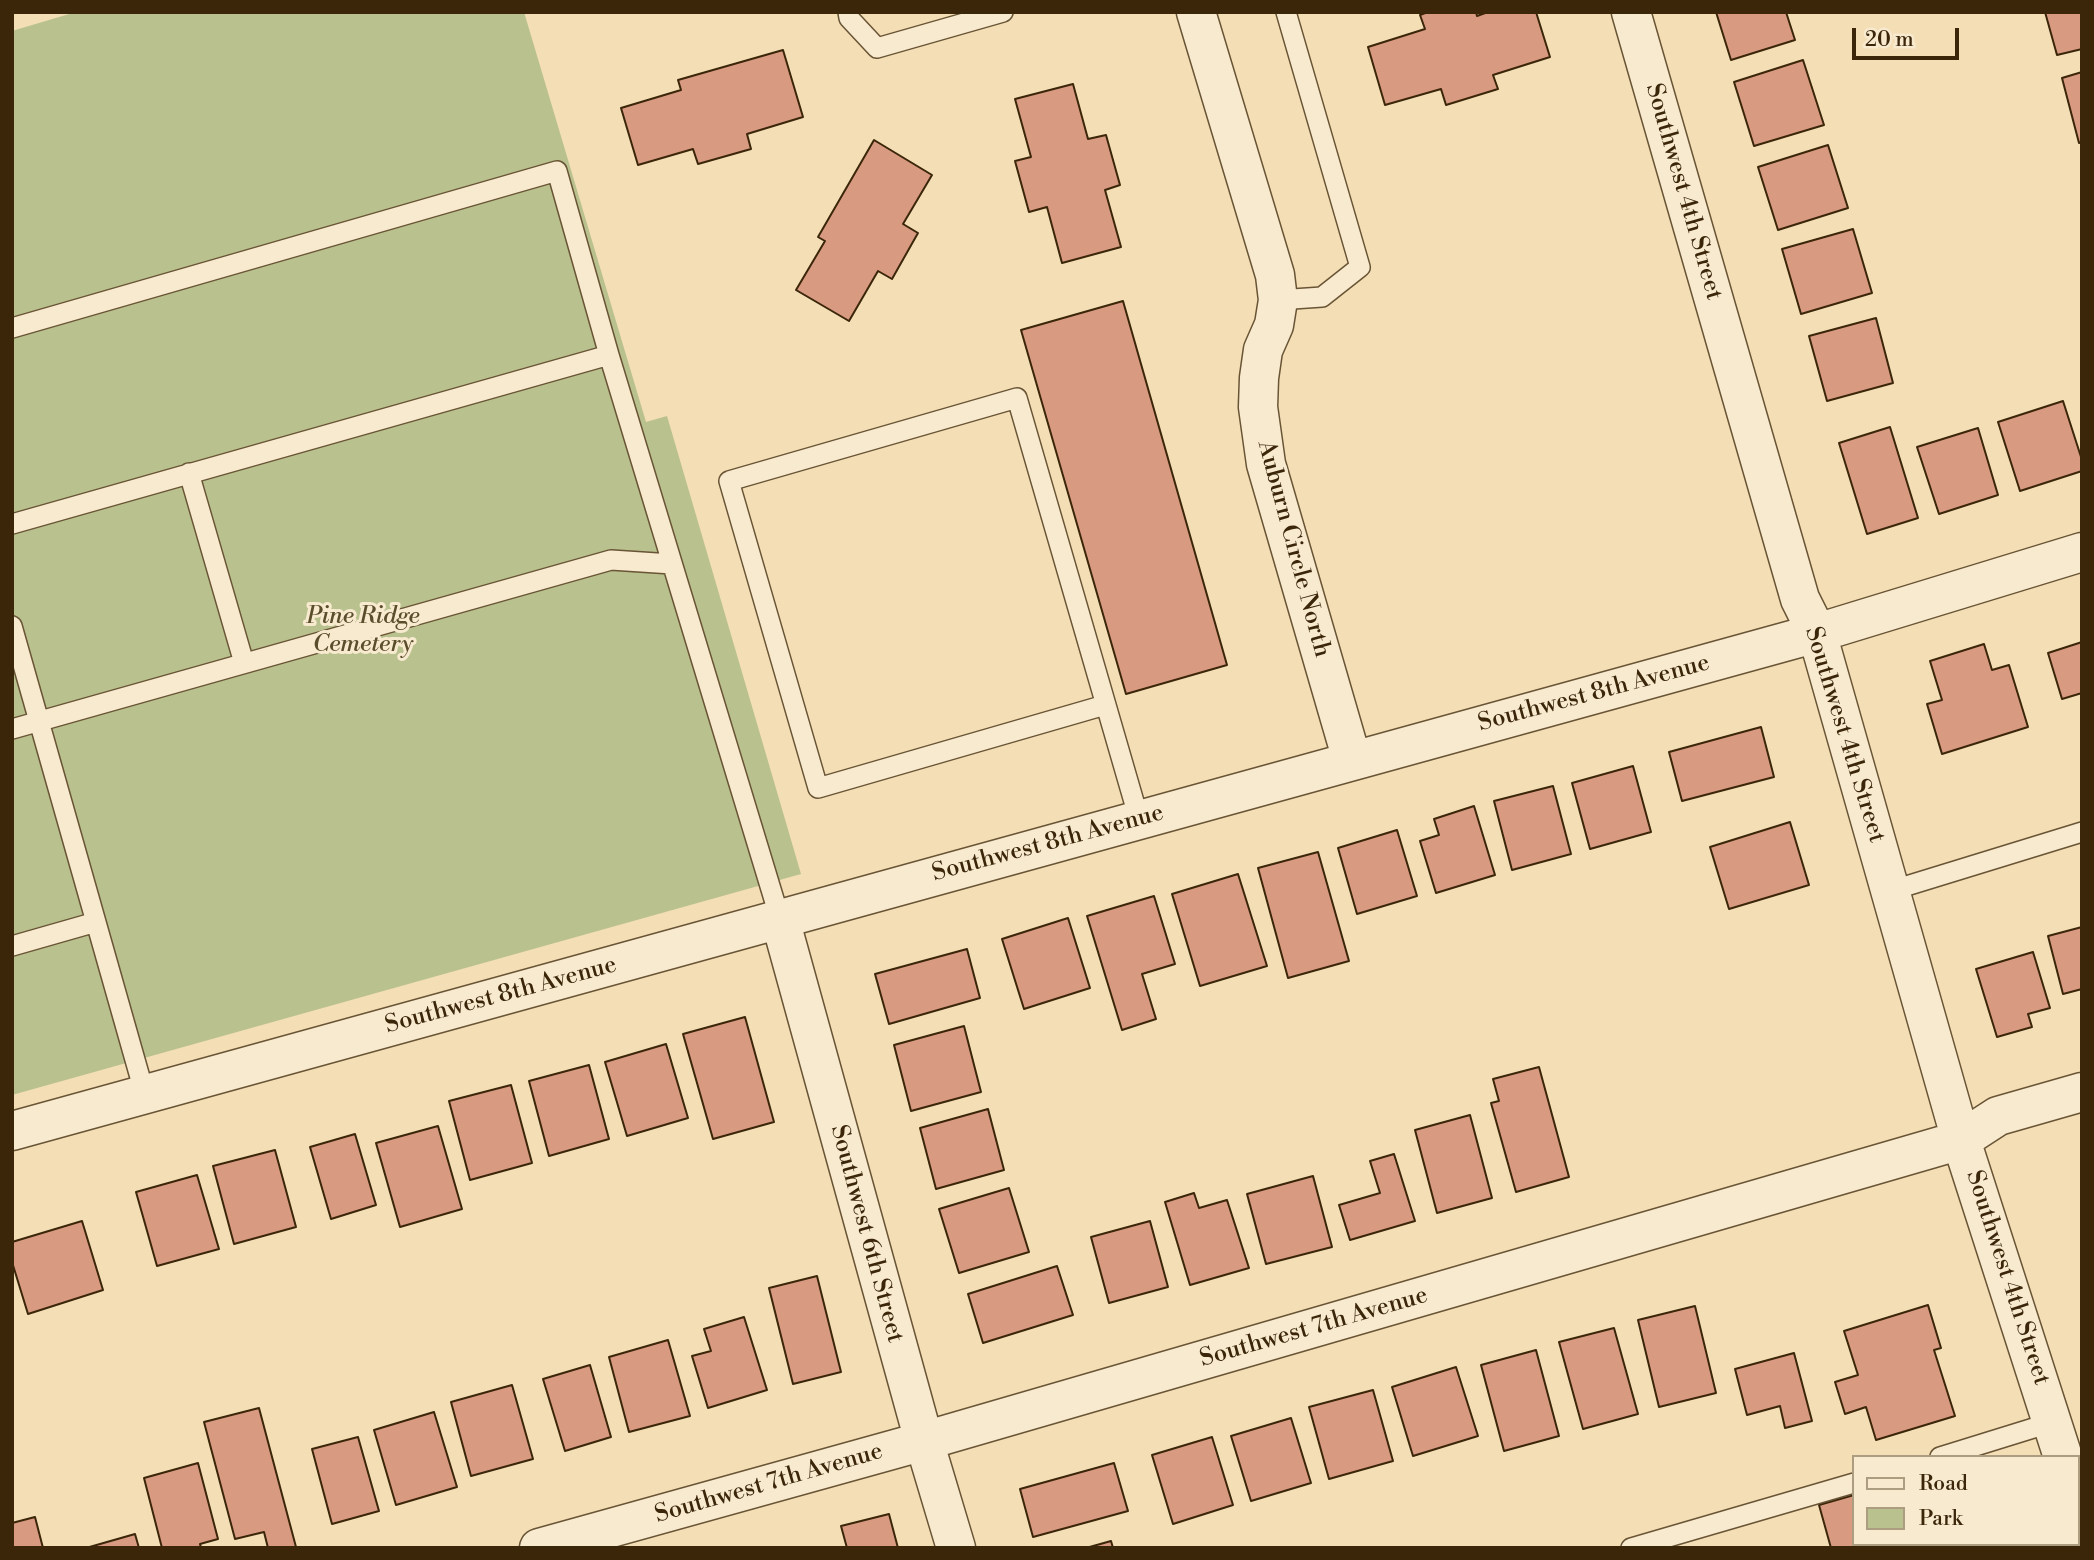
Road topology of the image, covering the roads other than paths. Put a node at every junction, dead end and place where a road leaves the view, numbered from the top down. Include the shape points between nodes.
1 (848, 12) edge
2 (1003, 12) edge
3 (1196, 12) edge
4 (1286, 12) edge
5 (1630, 12) edge
6 (1278, 300) junction
7 (12, 328) edge
8 (609, 355) junction
9 (189, 473) junction
10 (12, 524) edge
11 (2082, 552) edge
12 (672, 564) junction
13 (12, 626) edge
14 (1817, 633) junction
15 (244, 663) junction
16 (1105, 705) junction
17 (39, 721) junction
18 (12, 729) edge
19 (1352, 760) junction
20 (1139, 819) junction
21 (2082, 832) edge
22 (1890, 891) junction
23 (779, 919) junction
24 (96, 922) junction
25 (12, 946) edge
26 (2082, 1092) edge
27 (145, 1095) junction
28 (12, 1131) edge
29 (1961, 1139) junction
30 (2058, 1439) edge
31 (924, 1441) junction
32 (1953, 1455) edge
33 (1853, 1483) edge
34 (539, 1548) edge
35 (956, 1548) edge
36 (1631, 1548) edge

1 - 2 lane via 877,48
3 - 6 street, Auburn Circle North via 1275,275
4 - 6 lane via 1360,267 1322,297
5 - 14 street, Southwest 4th Street via 1800,599
6 - 19 street, Auburn Circle North via 1259,378 1266,464
7 - 8 lane via 557,171
8 - 9 lane
8 - 12 lane
9 - 10 lane
9 - 15 lane
11 - 14 street, Southwest 8th Avenue
12 - 15 lane via 611,560
12 - 23 lane
13 - 17 lane
14 - 19 street, Southwest 8th Avenue
14 - 22 street, Southwest 4th Street
15 - 17 lane
16 - 16 lane via 1017,398 729,481 818,788
16 - 20 lane
17 - 18 lane
17 - 24 lane
19 - 20 street, Southwest 8th Avenue
20 - 23 street, Southwest 8th Avenue
21 - 22 lane
22 - 29 street, Southwest 4th Street
23 - 27 street, Southwest 8th Avenue
23 - 31 street, Southwest 6th Street
24 - 25 lane
24 - 27 lane
26 - 29 street, Southwest 7th Avenue via 1998,1116
27 - 28 street, Southwest 8th Avenue
29 - 30 street, Southwest 4th Street
29 - 31 street, Southwest 7th Avenue
30 - 32 lane
31 - 34 street, Southwest 7th Avenue
31 - 35 street, Southwest 6th Street
33 - 36 lane

